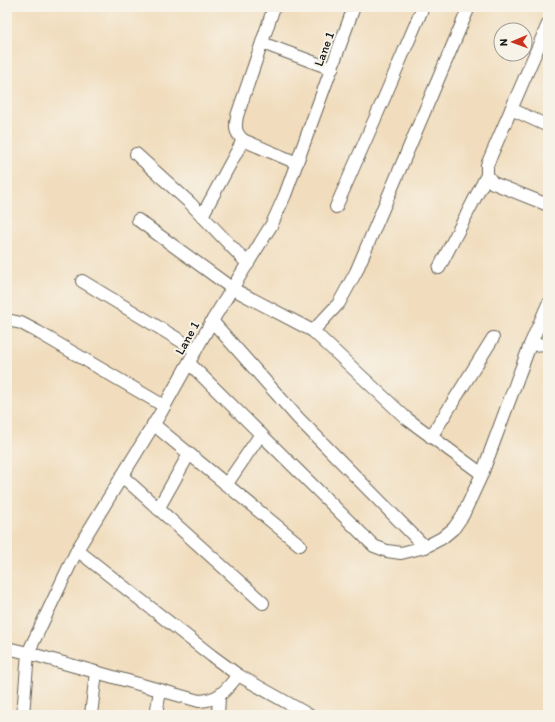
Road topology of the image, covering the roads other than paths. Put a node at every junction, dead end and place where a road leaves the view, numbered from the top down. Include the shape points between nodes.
1 (274, 7) edge
2 (423, 7) edge
3 (469, 7) edge
4 (351, 8) edge
5 (548, 24) edge
6 (262, 43) junction
7 (332, 69) junction
8 (511, 110) junction
9 (548, 126) edge
10 (243, 140) junction
11 (136, 154) dead end
12 (297, 163) junction
13 (487, 175) junction
14 (548, 205) edge
15 (336, 206) dead end
16 (202, 216) junction
17 (138, 220) dead end
18 (248, 264) junction
19 (439, 268) dead end
20 (82, 281) dead end
21 (233, 290) junction
22 (548, 304) edge
23 (7, 320) edge
24 (212, 320) junction
25 (313, 331) junction
26 (493, 338) dead end
27 (530, 344) junction
28 (548, 344) edge
29 (196, 350) junction
30 (189, 363) junction
31 (164, 406) junction
32 (153, 424) junction
33 (261, 434) junction
34 (432, 437) junction
35 (189, 454) junction
36 (482, 474) junction
37 (122, 476) junction
38 (226, 484) junction
39 (158, 509) junction
40 (300, 545) dead end
41 (425, 547) junction
42 (77, 550) junction
43 (263, 603) dead end
44 (7, 648) edge
45 (28, 653) junction
46 (96, 672) junction
47 (238, 675) junction
48 (160, 690) junction
49 (219, 696) junction
50 (23, 715) edge
51 (90, 715) edge
52 (156, 715) edge
53 (218, 715) edge
54 (308, 715) edge

1 - 6 street
2 - 15 street
3 - 25 street via 356,272 338,302
4 - 7 street, Lane 1
5 - 8 street
6 - 7 street
6 - 10 street via 237,116 237,134
7 - 12 street, Lane 1
8 - 9 street
8 - 13 street via 487,165
10 - 12 street
10 - 16 street
11 - 16 street
12 - 18 street, Lane 1 via 272,224
13 - 14 street via 492,183
13 - 19 street
16 - 18 street
17 - 21 street
18 - 21 street, Lane 1
20 - 29 street
21 - 24 street, Lane 1
21 - 25 street
22 - 27 street
23 - 31 street via 21,323 38,332
24 - 29 street, Lane 1
24 - 41 street via 298,418
25 - 34 street via 406,418
26 - 34 street
27 - 28 street
27 - 36 street
29 - 30 street, Lane 1
30 - 31 street, Lane 1
30 - 33 street
31 - 32 street, Lane 1
32 - 35 street
32 - 37 street, Lane 1
33 - 38 street
33 - 41 street via 374,546 401,553
34 - 36 street
35 - 38 street
35 - 39 street
36 - 41 street via 463,515 454,528
37 - 39 street
37 - 42 street, Lane 1
38 - 40 street
39 - 43 street
42 - 45 street, Lane 1
42 - 47 street
44 - 45 street
45 - 46 street
45 - 50 street
46 - 48 street
46 - 51 street
47 - 49 street
47 - 54 street
48 - 49 street via 199,701
48 - 52 street
49 - 53 street

